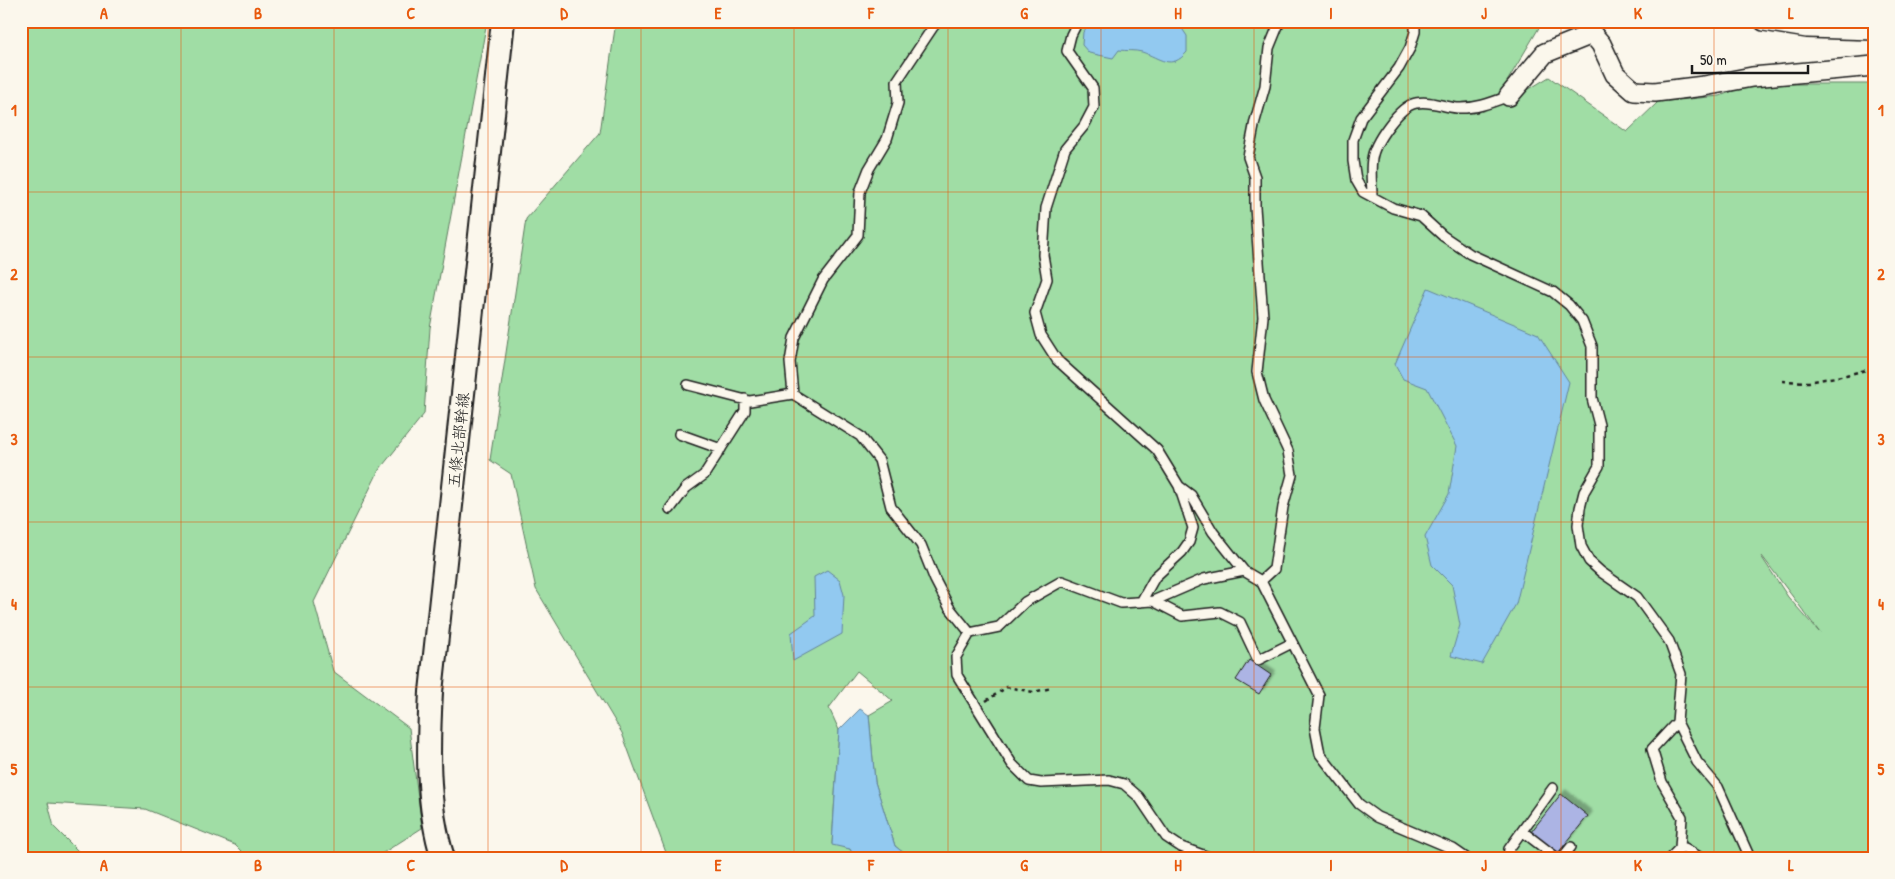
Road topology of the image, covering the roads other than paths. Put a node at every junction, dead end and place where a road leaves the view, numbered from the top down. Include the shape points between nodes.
1 (502, 21) edge
2 (938, 21) edge
3 (1078, 21) edge
4 (1280, 21) edge
5 (1415, 21) edge
6 (1764, 21) edge
7 (1586, 28) edge
8 (1874, 30) edge
9 (1874, 66) edge
10 (1509, 96) joint
11 (1372, 197) junction
12 (688, 385) dead end
13 (793, 394) junction
14 (744, 399) junction
15 (679, 434) dead end
16 (721, 449) junction
17 (1179, 486) junction
18 (670, 509) dead end
19 (1244, 571) junction
20 (1260, 581) junction
21 (1153, 601) junction
22 (1141, 602) junction
23 (970, 633) junction
24 (1292, 643) junction
25 (1677, 722) junction
26 (1553, 788) dead end
27 (1522, 831) junction
28 (1571, 847) dead end
29 (1680, 848) junction
30 (443, 858) edge
31 (1211, 858) edge
32 (1466, 858) edge
33 (1508, 858) edge
34 (1557, 858) edge
35 (1562, 858) edge
36 (1670, 858) edge
37 (1701, 858) edge
38 (1750, 858) edge

1 - 30 street, 五條北部幹線 via 431,692 430,782
2 - 13 lane via 898,81 898,103 887,139 860,192 858,234 823,280 794,338 790,362
3 - 17 lane via 1067,51 1093,88 1094,107 1084,126 1065,149 1046,208 1043,255 1046,279 1035,313 1041,335 1057,360 1157,450
4 - 20 lane via 1269,48 1266,86 1248,157 1256,177 1263,317 1257,372 1264,400 1288,451 1292,475 1282,507 1274,569
5 - 11 lane via 1416,32 1410,48 1361,118 1353,140 1356,180 1363,192
6 - 8 street via 1807,28
7 - 9 street via 1601,44 1616,74 1634,91 1654,92 1752,77
7 - 10 street via 1545,53
10 - 11 lane via 1481,106 1457,108 1433,102 1414,103 1397,116 1378,140 1372,157
11 - 25 lane via 1393,208 1421,216 1470,254 1553,292 1569,304 1582,321 1592,346 1592,398 1599,425 1599,466 1584,492 1580,508 1581,546 1589,561 1601,572 1637,597 1670,641 1681,674
12 - 14 lane
13 - 14 lane
13 - 23 lane via 860,436 879,460 891,507 921,545 950,607
14 - 16 lane via 745,411
15 - 16 lane
16 - 18 lane via 704,475 686,488
17 - 19 lane via 1191,495
17 - 22 lane via 1193,528 1189,542 1155,577
19 - 20 lane
19 - 21 lane via 1204,579
20 - 24 lane
21 - 22 lane
21 - 24 lane via 1182,616 1220,612 1240,622 1258,660
22 - 23 lane via 1121,603 1062,581 1025,602 999,627
23 - 31 lane via 956,657 957,675 1012,764 1029,781 1109,780 1124,784 1139,797 1166,837 1181,847
24 - 32 lane via 1319,695 1315,728 1320,754 1359,804 1377,817
25 - 29 lane via 1652,749 1662,782 1682,817
25 - 38 lane via 1697,762 1718,787
26 - 27 lane
27 - 33 lane
27 - 34 lane
28 - 35 lane
29 - 36 lane
29 - 37 lane

